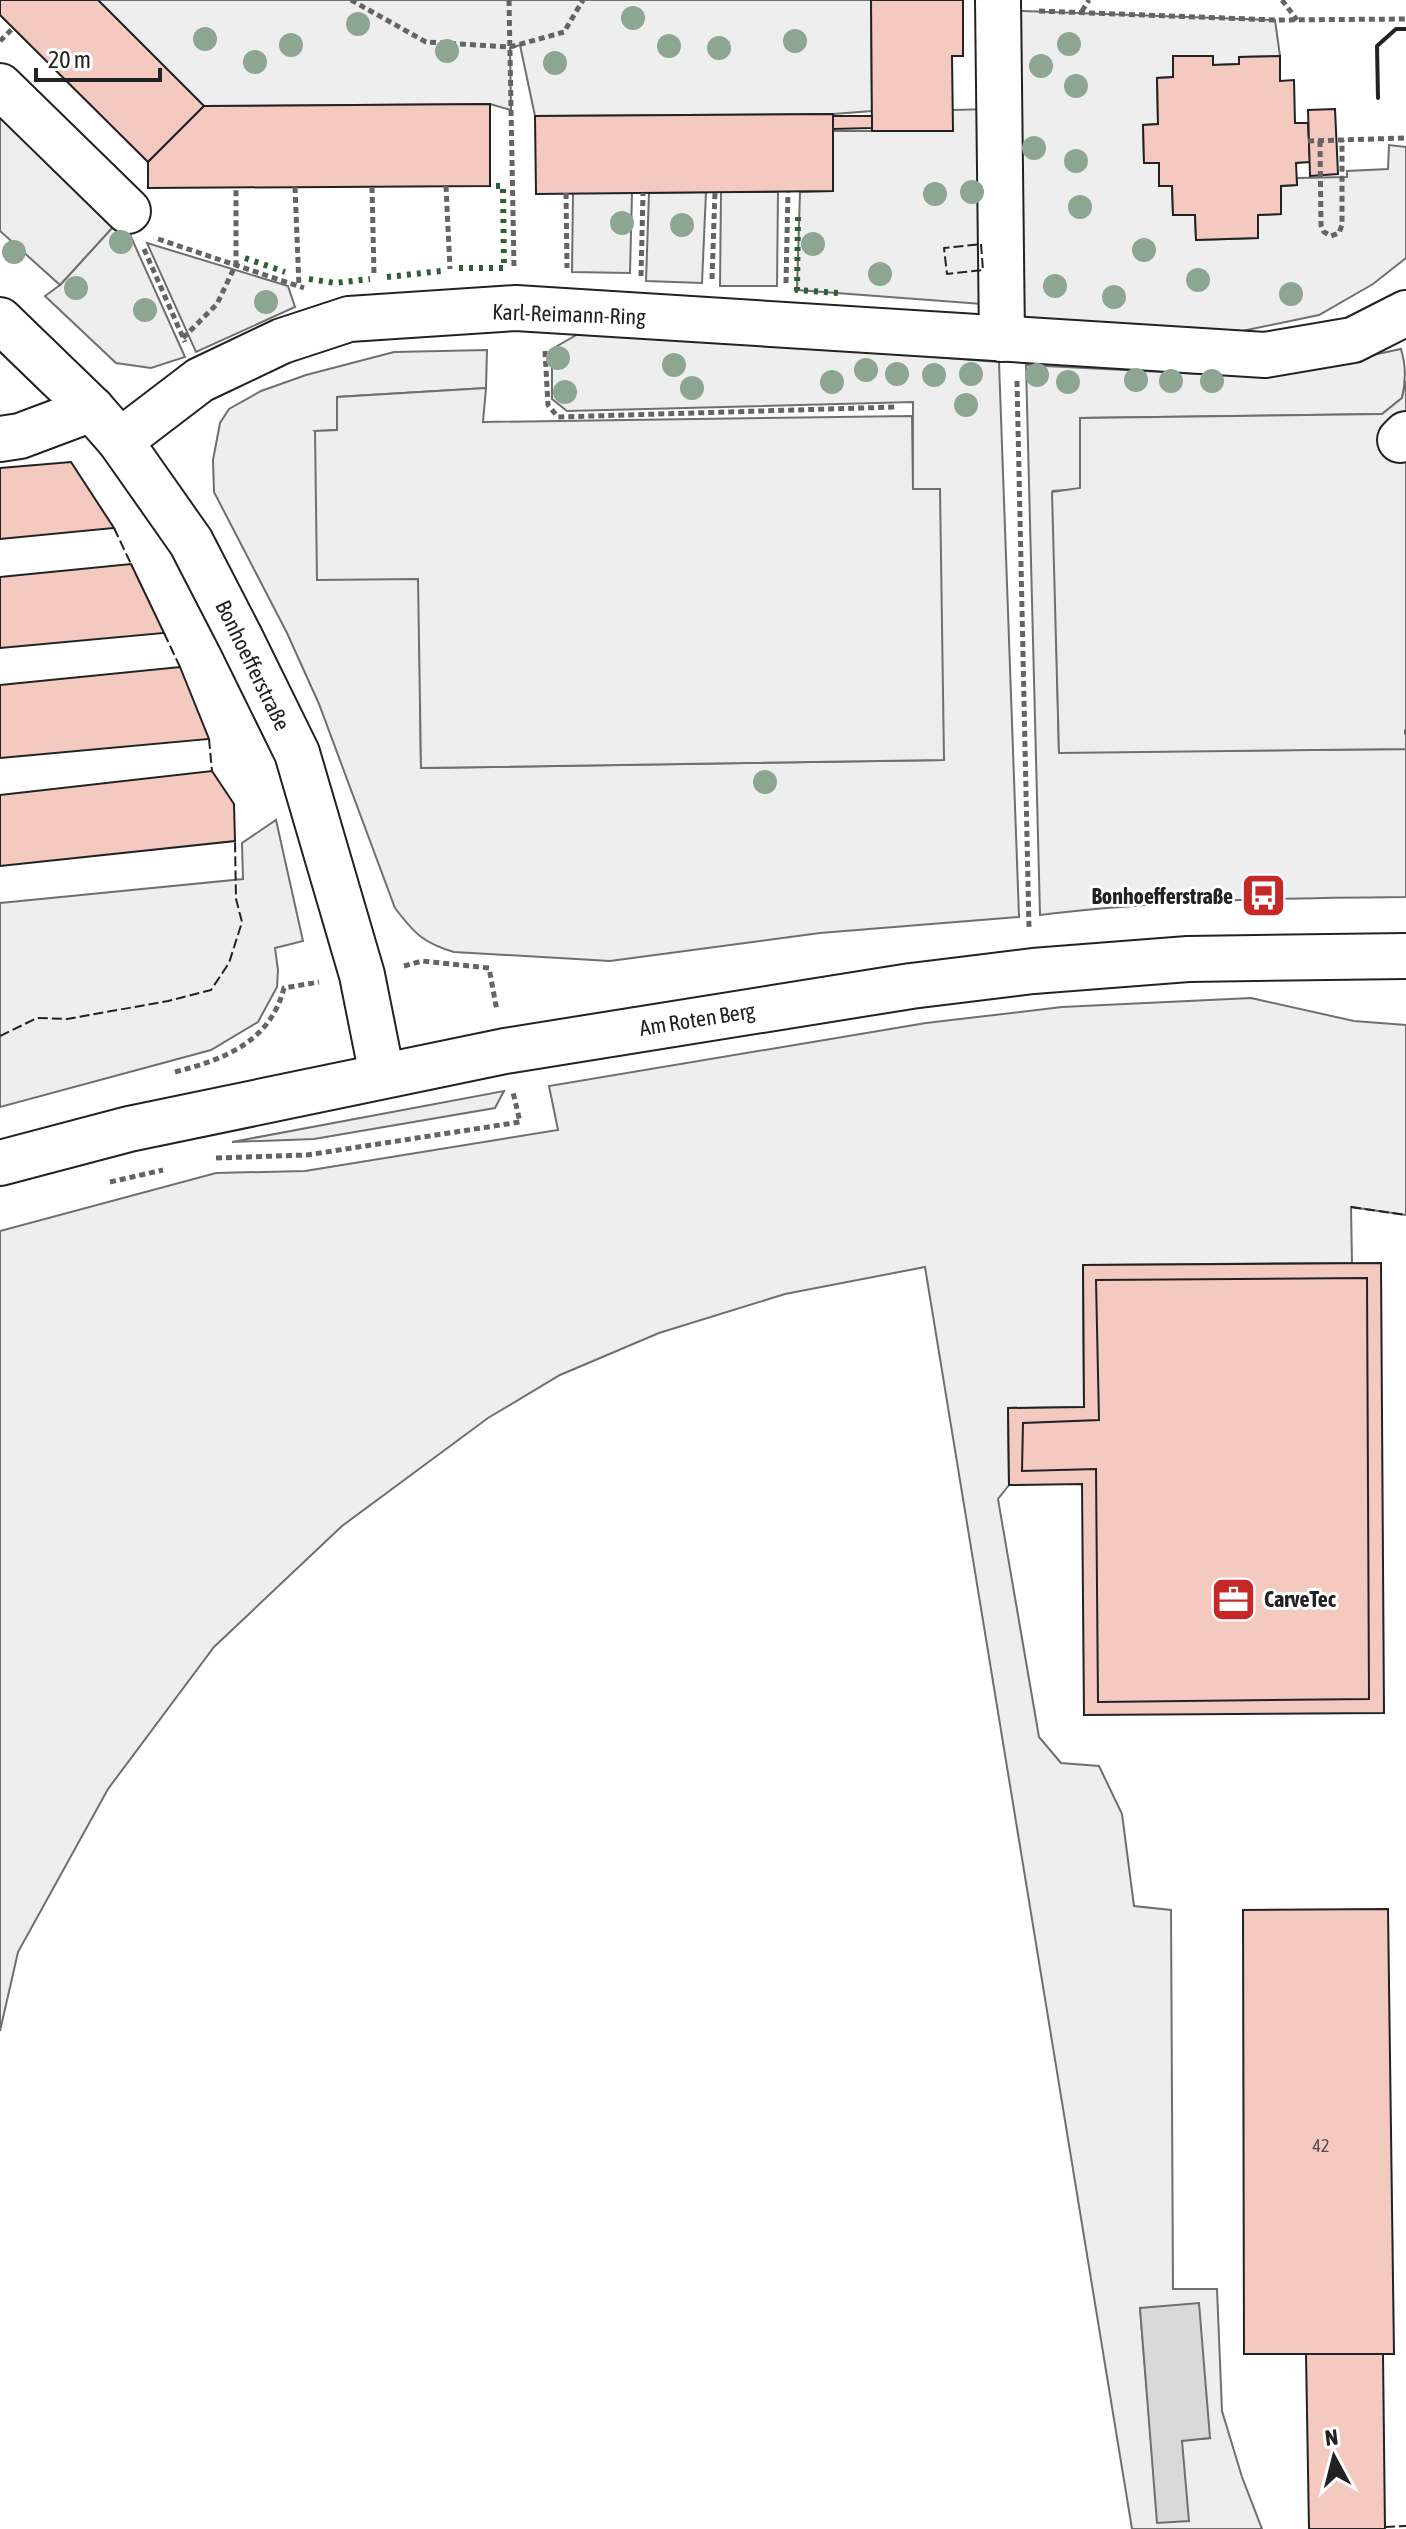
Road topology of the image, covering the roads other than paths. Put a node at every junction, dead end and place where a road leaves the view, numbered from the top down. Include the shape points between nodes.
1 (998, 5) edge
2 (7, 106) edge
3 (132, 221) road end
4 (1405, 315) edge
5 (0, 320) edge
6 (1009, 339) junction
7 (106, 425) junction
8 (0, 439) edge
9 (1406, 956) edge
10 (382, 1075) junction
11 (0, 1163) edge

1 - 6 street
2 - 3 street
4 - 6 street, Karl-Reimann-Ring via 1353,340 1265,355
5 - 7 street, Bonhoefferstraße
6 - 7 street, Karl-Reimann-Ring via 516,308 349,319 282,341
7 - 8 street, Karl-Reimann-Ring
7 - 10 street, Bonhoefferstraße via 191,542 297,753 362,975
9 - 10 street, Am Roten Berg via 1188,959 1033,971 731,1013
10 - 11 street, Am Roten Berg via 129,1129

